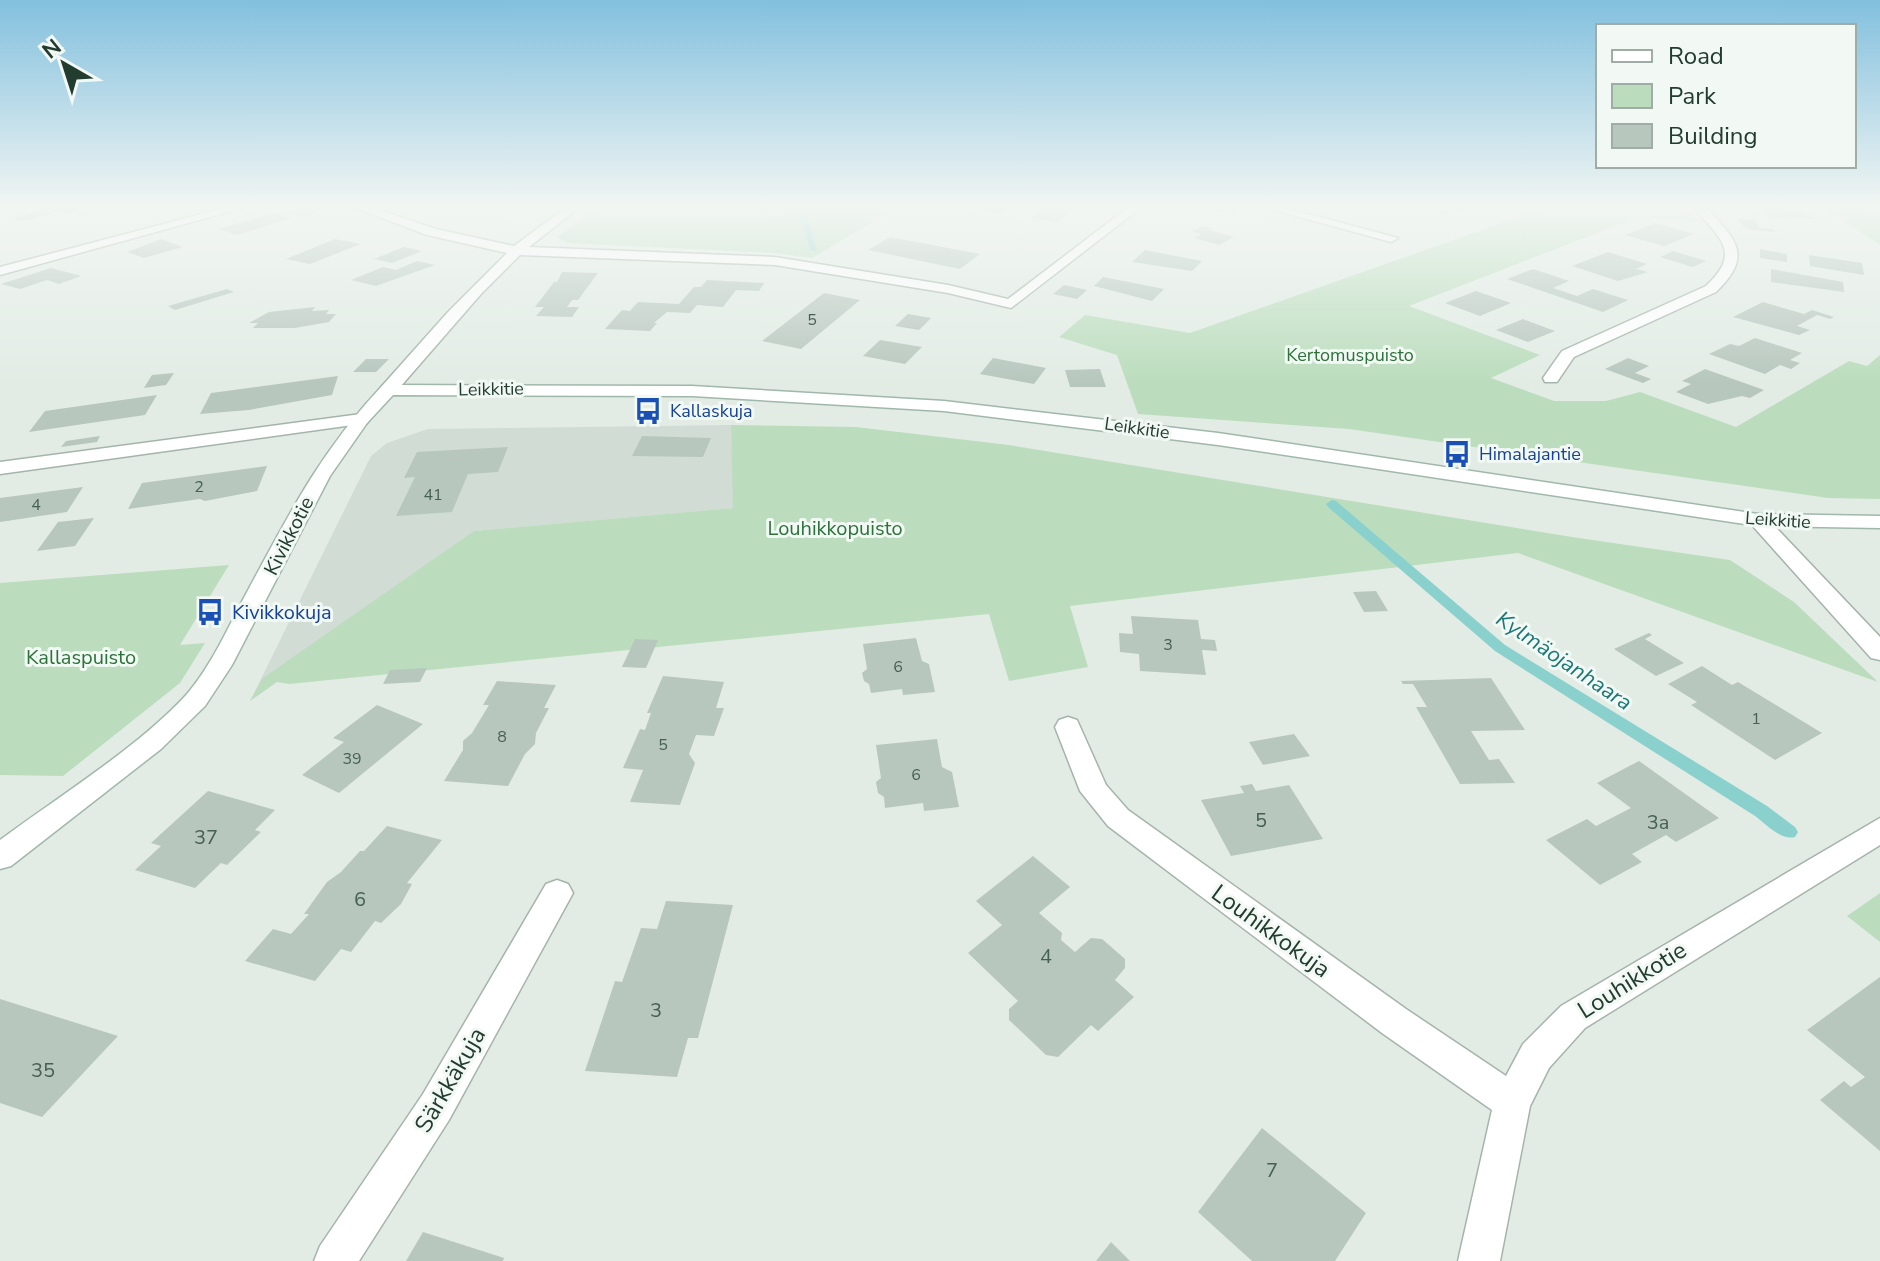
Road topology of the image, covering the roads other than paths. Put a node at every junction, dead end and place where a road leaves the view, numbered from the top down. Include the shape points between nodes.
1 (22, 265) edge
2 (504, 265) edge
3 (799, 265) edge
4 (1061, 265) edge
5 (1733, 265) edge
6 (0, 271) edge
7 (1551, 378) dead end
8 (388, 390) junction
9 (361, 419) junction
10 (0, 468) edge
11 (1758, 520) junction
12 (1880, 522) edge
13 (1880, 652) edge
14 (1068, 727) dead end
15 (1880, 830) edge
16 (0, 857) edge
17 (557, 893) dead end
18 (1512, 1102) junction
19 (335, 1261) edge
20 (1479, 1261) edge

1 - 6 street
2 - 8 street, Kivikkotie
3 - 4 street via 1011,304
5 - 7 street via 1711,289 1568,354
8 - 9 street, Kivikkotie
8 - 11 street, Leikkitie via 666,390 944,406 1218,439
9 - 10 street
9 - 16 street, Kivikkotie via 320,475 228,651 196,700 151,742
11 - 12 street, Leikkitie
11 - 13 street
14 - 18 street, Louhikkokuja via 1094,791 1118,818
15 - 18 street, Louhikkotie via 1573,1017 1536,1056
17 - 19 street, Särkkäkuja via 436,1107
18 - 20 street, Louhikkotie

